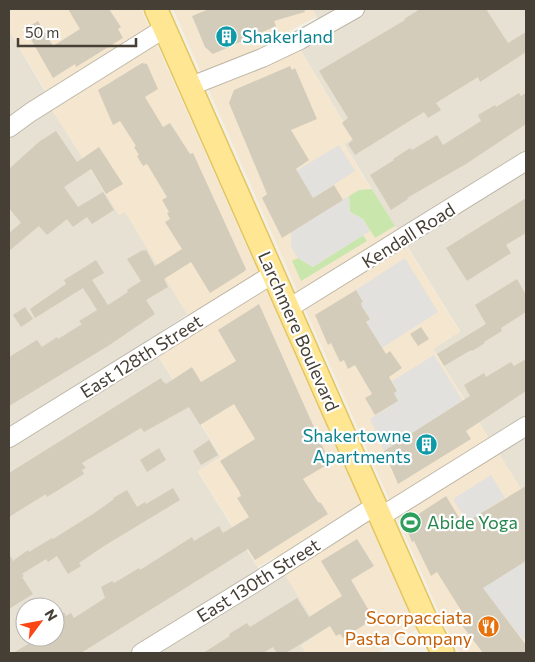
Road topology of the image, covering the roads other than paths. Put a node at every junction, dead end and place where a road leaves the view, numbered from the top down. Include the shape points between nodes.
1 (355, 9) edge
2 (160, 18) edge
3 (191, 86) junction
4 (9, 128) edge
5 (526, 161) edge
6 (273, 274) junction
7 (289, 308) junction
8 (526, 426) edge
9 (9, 438) edge
10 (378, 511) junction
11 (141, 653) edge
12 (443, 653) edge

1 - 3 street via 262,58
2 - 3 main road, Larchmere Boulevard
2 - 4 street
3 - 6 main road, Larchmere Boulevard
5 - 7 street, Kendall Road
6 - 7 main road, Larchmere Boulevard
6 - 9 street, East 128th Street
7 - 10 main road, Larchmere Boulevard
8 - 10 street, East 130th Street
10 - 11 street, East 130th Street
10 - 12 main road, Larchmere Boulevard

